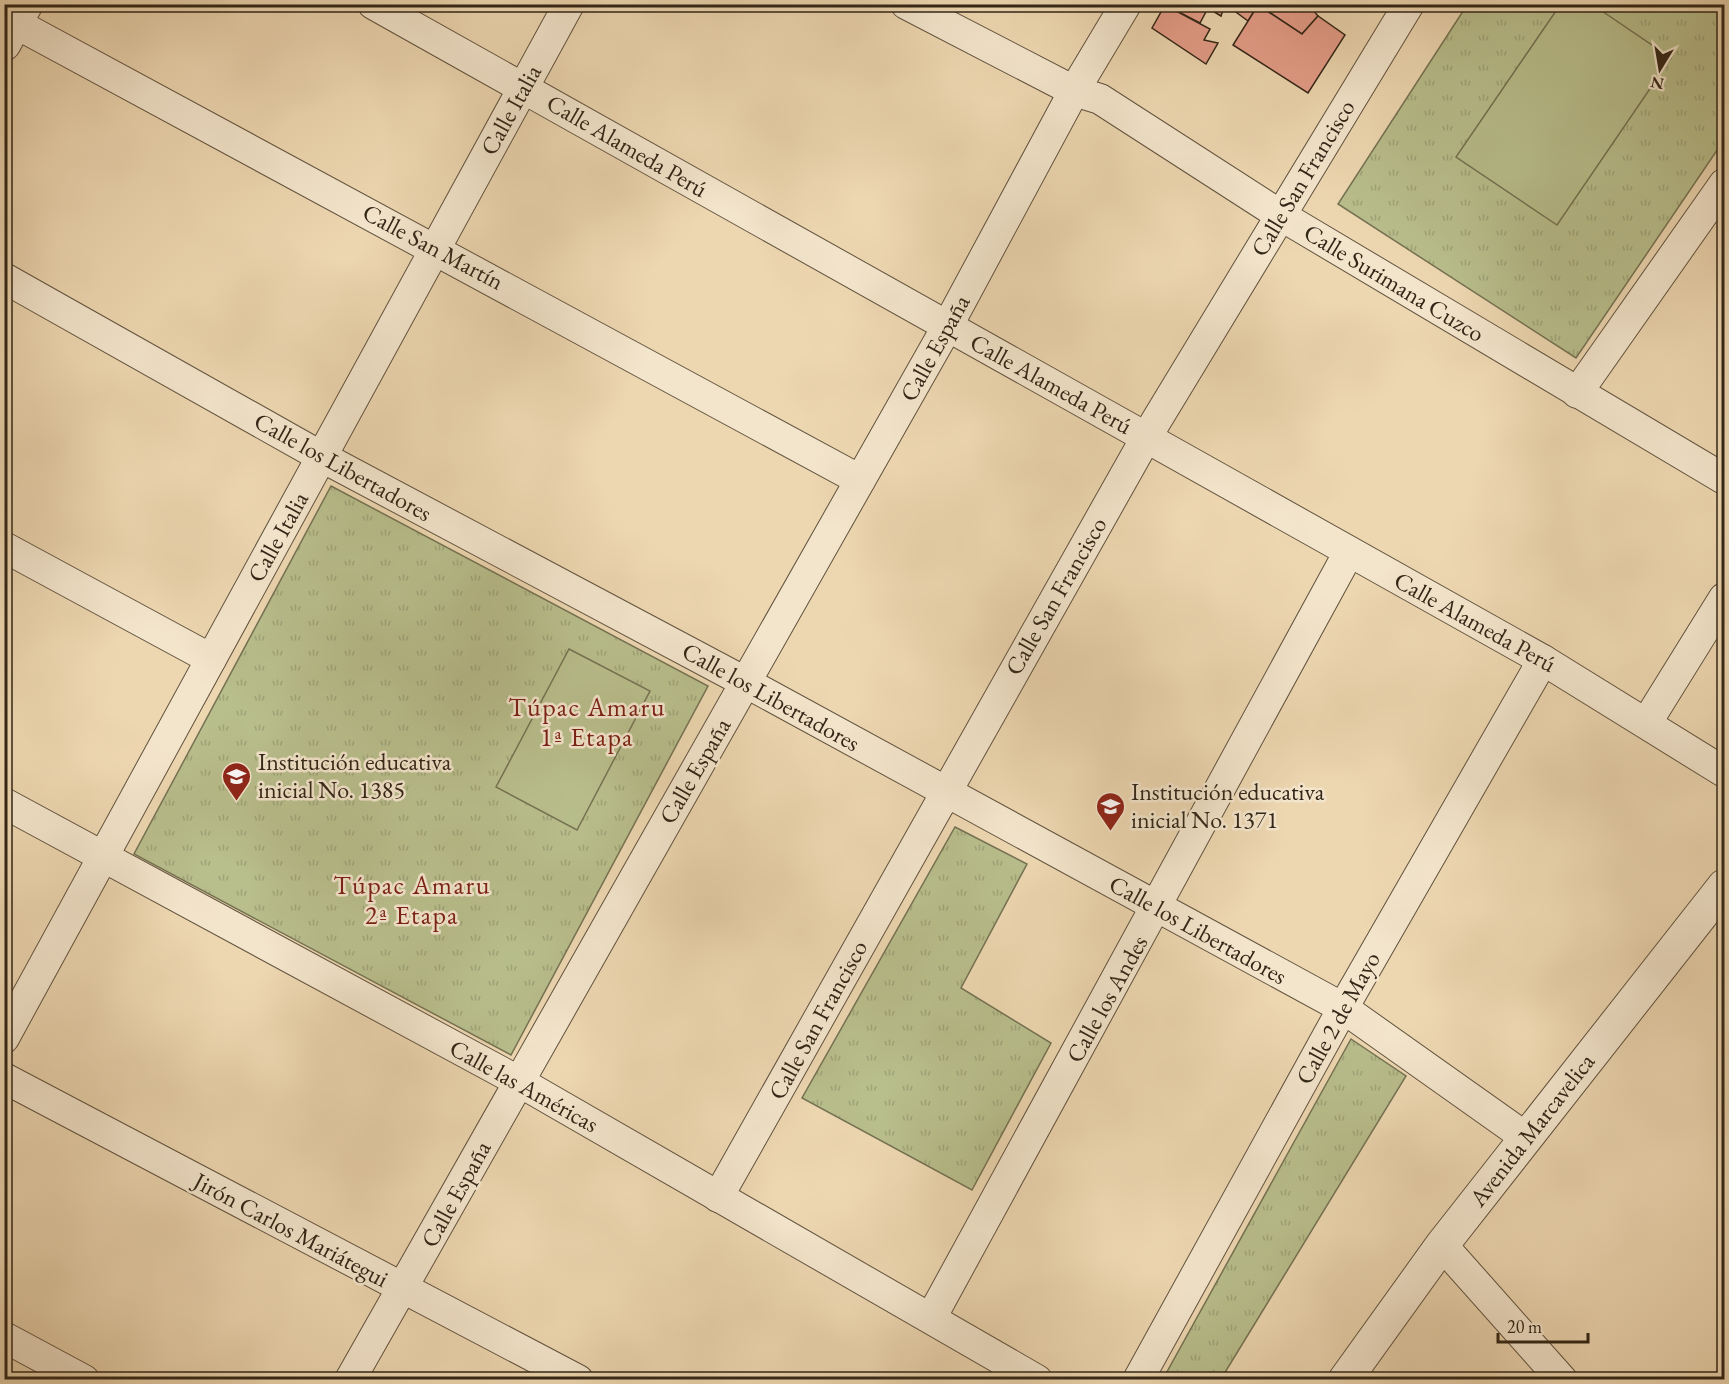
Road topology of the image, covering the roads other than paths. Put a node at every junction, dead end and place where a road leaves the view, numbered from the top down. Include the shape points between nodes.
1 (373, 4) edge
2 (569, 4) edge
3 (906, 4) edge
4 (1126, 4) edge
5 (1409, 4) edge
6 (13, 22) edge
7 (524, 87) junction
8 (1074, 91) junction
9 (1725, 184) edge
10 (1280, 215) junction
11 (436, 248) junction
12 (4, 278) edge
13 (947, 327) junction
14 (1577, 393) junction
15 (1147, 436) junction
16 (322, 457) junction
17 (1725, 479) edge
18 (860, 480) junction
19 (4, 547) edge
20 (1349, 552) junction
21 (1725, 598) edge
22 (211, 659) junction
23 (1544, 660) junction
24 (746, 682) junction
25 (1647, 722) junction
26 (1725, 772) edge
27 (944, 793) junction
28 (4, 802) edge
29 (104, 856) junction
30 (1725, 886) edge
31 (1157, 907) junction
32 (1343, 1008) junction
33 (4, 1038) edge
34 (4, 1078) edge
35 (518, 1081) junction
36 (1525, 1137) junction
37 (718, 1197) junction
38 (1442, 1245) junction
39 (403, 1289) junction
40 (931, 1318) junction
41 (4, 1337) edge
42 (84, 1380) edge
43 (350, 1380) edge
44 (578, 1380) edge
45 (1037, 1380) edge
46 (1138, 1380) edge
47 (1345, 1380) edge
48 (1562, 1380) edge

1 - 7 street, Calle Alameda Perú
2 - 7 street, Calle Italia
3 - 8 street, Calle Surimana Cuzco
4 - 8 street, Calle España
5 - 10 street, Calle San Francisco
6 - 11 street, Calle San Martín
7 - 11 street, Calle Italia
7 - 13 street, Calle Alameda Perú
8 - 10 street, Calle Surimana Cuzco via 1100,99
8 - 13 street, Calle España
9 - 14 street
10 - 14 street, Calle Surimana Cuzco
10 - 15 street, Calle San Francisco
11 - 16 street, Calle Italia
11 - 18 street, Calle San Martín
12 - 16 street, Calle los Libertadores
13 - 15 street, Calle Alameda Perú
13 - 18 street, Calle España
14 - 17 street, Calle Surimana Cuzco
15 - 20 street, Calle Alameda Perú
15 - 27 street, Calle San Francisco
16 - 22 street, Calle Italia
16 - 24 street, Calle los Libertadores
18 - 24 street, Calle España
19 - 22 street
20 - 23 street, Calle Alameda Perú
20 - 31 street, Calle los Andes
21 - 25 street
22 - 29 street, Calle Italia
23 - 25 street, Calle Alameda Perú
23 - 32 street, Calle 2 de Mayo
24 - 27 street, Calle los Libertadores
24 - 35 street, Calle España
25 - 26 street, Calle Alameda Perú
27 - 31 street, Calle los Libertadores
27 - 37 street, Calle San Francisco
28 - 29 street, Calle las Américas
29 - 33 street, Calle Italia
29 - 35 street, Calle las Américas
30 - 36 street, Avenida Marcavelica
31 - 32 street, Calle los Libertadores
31 - 40 street, Calle los Andes
32 - 36 street, Calle los Libertadores
32 - 46 street, Calle 2 de Mayo
34 - 39 street, Jirón Carlos Mariátegui
35 - 37 street, Calle las Américas
35 - 39 street, Calle España
36 - 38 street, Avenida Marcavelica
37 - 40 street, Calle las Américas
38 - 47 street, Avenida Marcavelica
38 - 48 street
39 - 43 street, Calle España
39 - 44 street, Jirón Carlos Mariátegui
40 - 45 street, Calle las Américas
41 - 42 street

